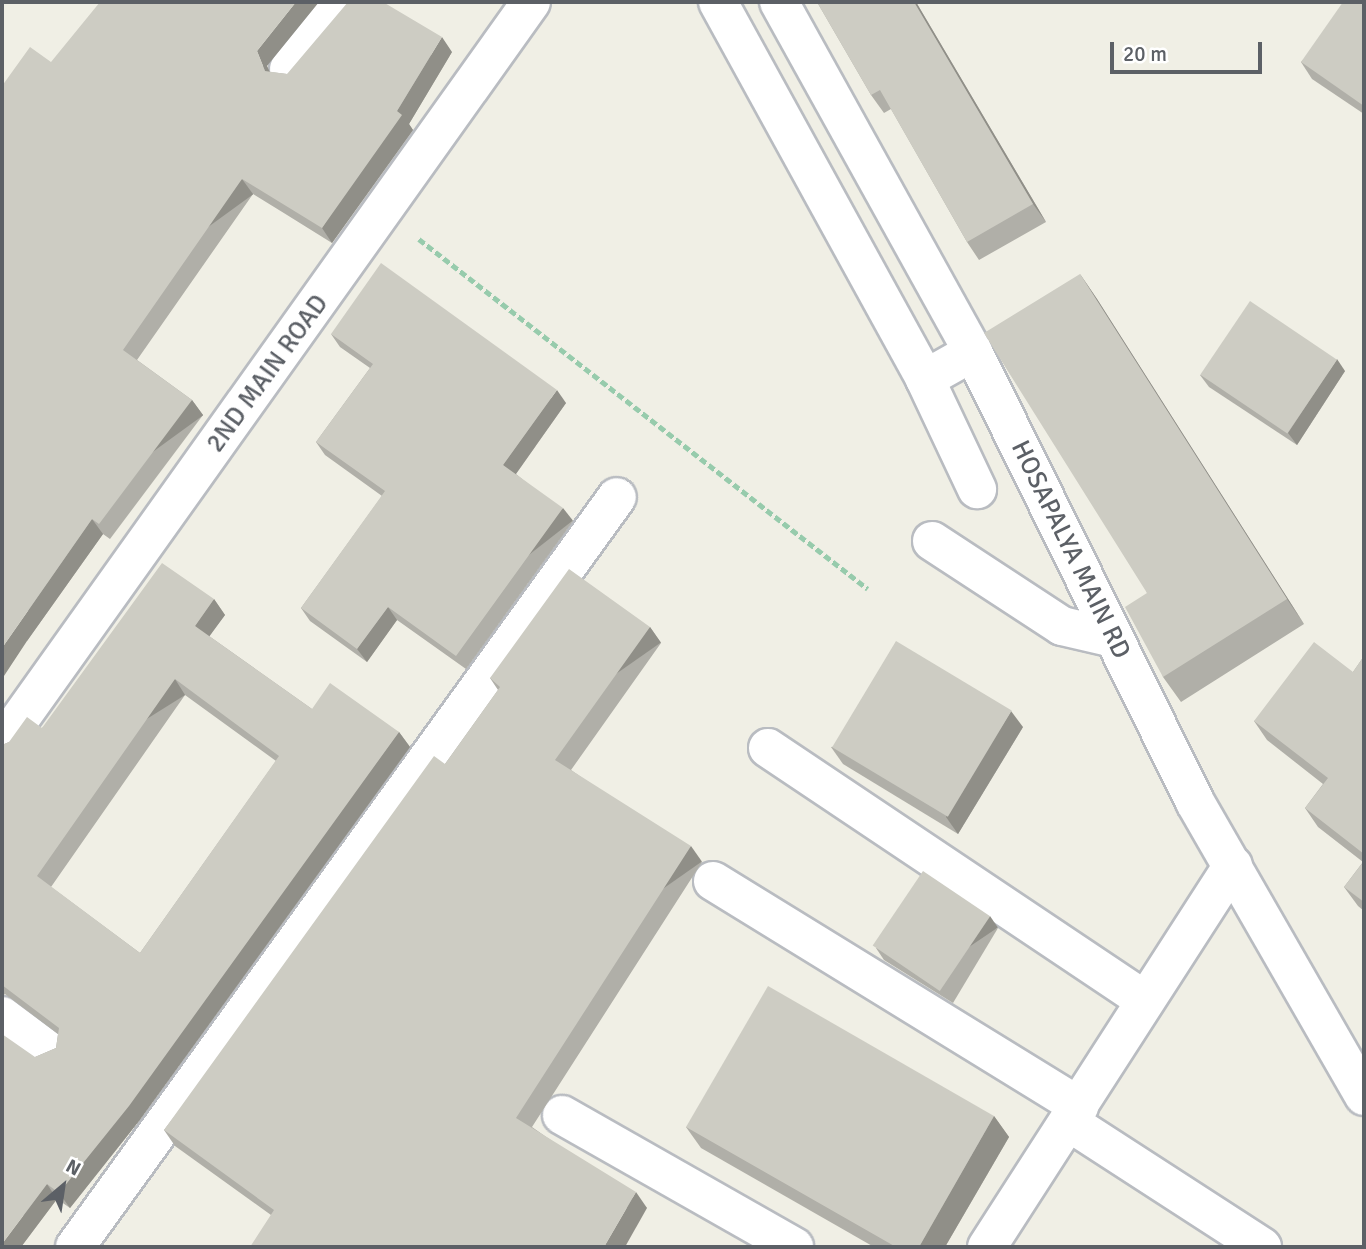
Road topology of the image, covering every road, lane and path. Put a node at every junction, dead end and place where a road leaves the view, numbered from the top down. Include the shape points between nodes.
1 (343, 2) edge
2 (531, 2) edge
3 (718, 2) edge
4 (779, 2) edge
5 (289, 69) edge
6 (414, 232) dead end
7 (973, 352) junction
8 (925, 379) junction
9 (977, 489) dead end
10 (617, 497) dead end
11 (932, 541) dead end
12 (868, 589) dead end
13 (1113, 638) junction
14 (2, 744) edge
15 (768, 748) dead end
16 (1233, 866) junction
17 (713, 881) dead end
18 (1145, 1000) junction
19 (2, 1016) edge
20 (49, 1051) edge
21 (1364, 1096) edge
22 (1074, 1114) junction
23 (562, 1115) dead end
24 (75, 1247) edge
25 (794, 1247) edge
26 (987, 1247) edge
27 (1262, 1247) edge

1 - 5 street
2 - 14 street, 2ND MAIN ROAD
3 - 8 street
4 - 7 street, HOSAPALYA MAIN RD
6 - 12 path
7 - 8 street
7 - 13 street, HOSAPALYA MAIN RD
8 - 9 street
10 - 24 street
11 - 13 street via 1062,626
13 - 16 street, HOSAPALYA MAIN RD
15 - 18 street
16 - 18 street
16 - 21 street, HOSAPALYA MAIN RD
17 - 22 street
18 - 22 street
19 - 20 street
22 - 26 street
22 - 27 street
23 - 25 street

